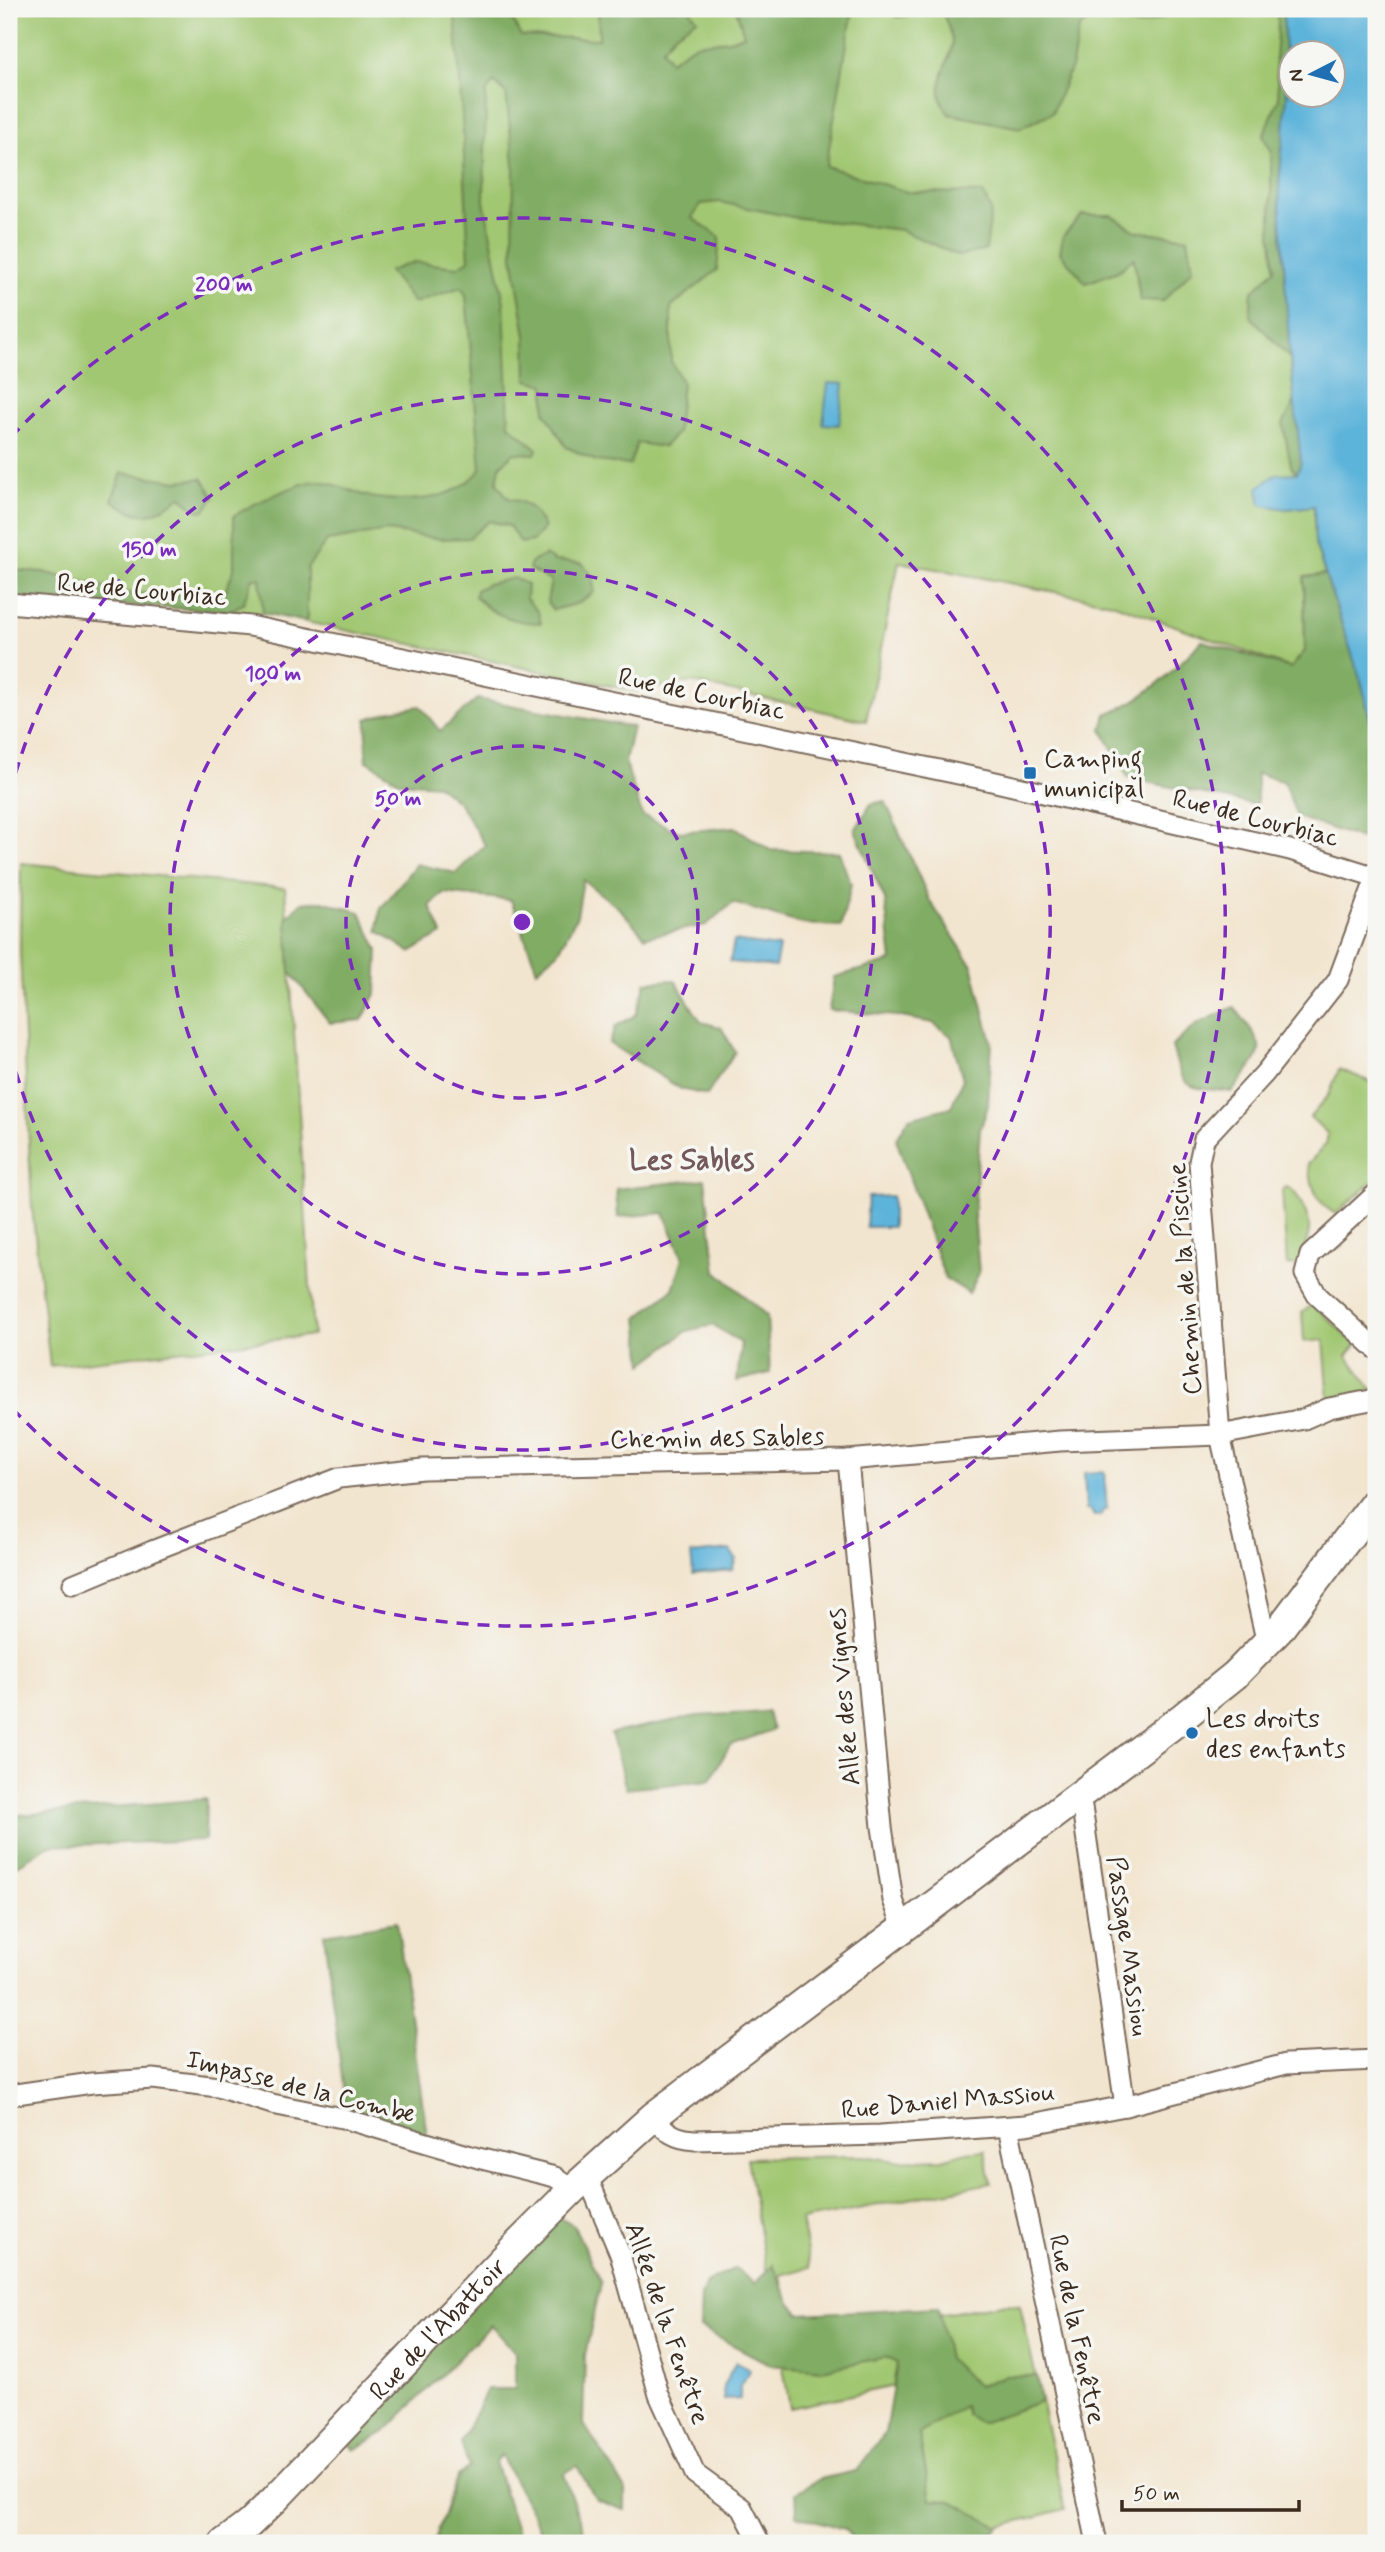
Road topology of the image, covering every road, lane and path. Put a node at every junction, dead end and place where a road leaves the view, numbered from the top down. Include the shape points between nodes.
1 (9, 603) edge
2 (1376, 878) edge
3 (1376, 1194) edge
4 (1376, 1349) edge
5 (1376, 1399) edge
6 (1220, 1435) junction
7 (848, 1460) junction
8 (1376, 1501) edge
9 (74, 1584) dead end
10 (1267, 1644) junction
11 (1080, 1793) junction
12 (903, 1927) junction
13 (1376, 2060) edge
14 (9, 2095) edge
15 (1125, 2106) junction
16 (654, 2116) junction
17 (1008, 2127) junction
18 (580, 2183) junction
19 (224, 2543) edge
20 (760, 2543) edge
21 (1097, 2543) edge

1 - 2 street, Rue de Courbiac via 250,626 987,780 1290,850
2 - 6 street, Chemin de la Piscine via 1338,980 1265,1073 1204,1139 1199,1162
3 - 4 street via 1310,1255 1306,1274 1317,1295
5 - 6 street, Chemin des Sables
6 - 7 street, Chemin des Sables via 1060,1441
6 - 10 street, Chemin de la Piscine
7 - 9 street, Chemin des Sables via 423,1469 339,1478
7 - 12 street, Allée des Vignes via 882,1827 893,1900
8 - 10 street, Rue de l'Abattoir
10 - 11 street, Rue de l'Abattoir via 1189,1712
11 - 12 street, Rue de l'Abattoir
11 - 15 street, Passage Massiou
12 - 16 street, Rue de l'Abattoir
13 - 15 street, Rue Daniel Massiou via 1286,2064
14 - 18 street, Impasse de la Combe via 153,2079 218,2087
15 - 17 street, Rue Daniel Massiou
16 - 17 street, Rue Daniel Massiou via 675,2137 695,2140
16 - 18 street, Rue de l'Abattoir
17 - 21 street, Rue de la Fenêtre
18 - 19 street, Rue de l'Abattoir via 275,2499
18 - 20 street, Allée de la Fenêtre via 621,2254 659,2395 695,2474 742,2508

